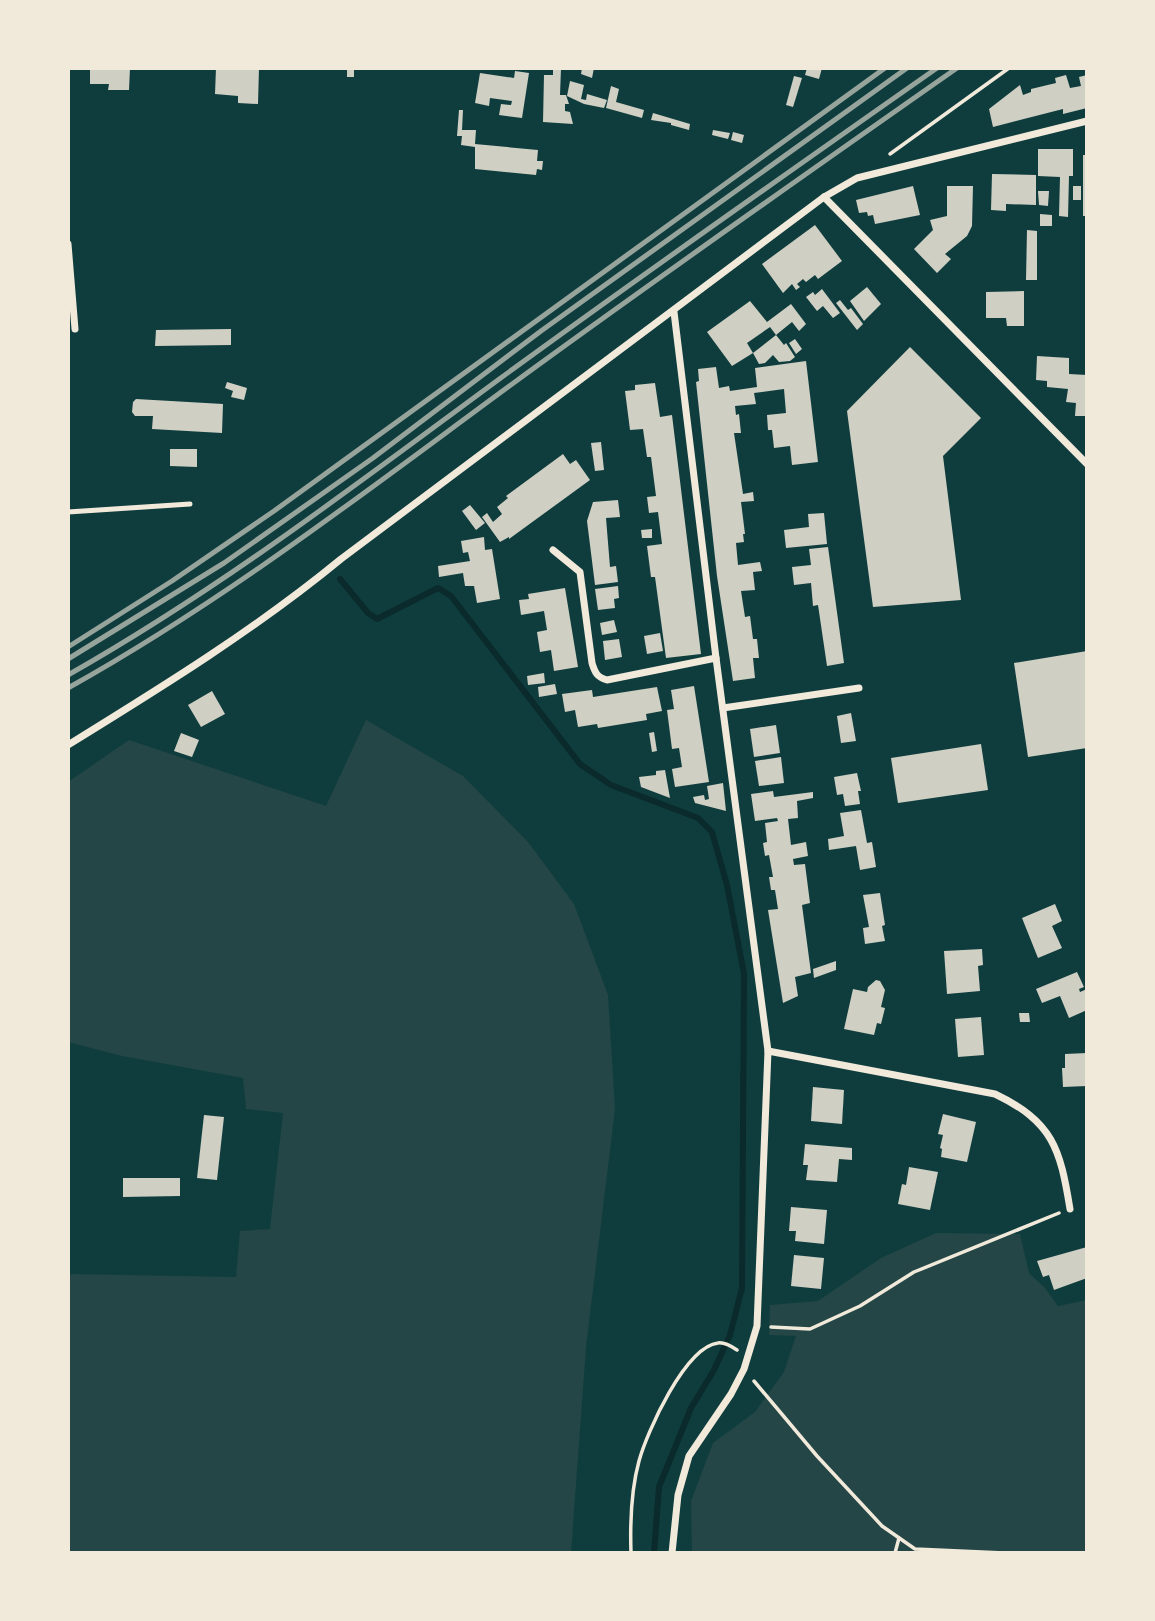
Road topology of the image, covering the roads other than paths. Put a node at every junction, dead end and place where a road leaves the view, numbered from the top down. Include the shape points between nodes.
1 (1087, 121) edge
2 (824, 197) junction
3 (68, 244) edge
4 (674, 312) junction
5 (75, 329) dead end
6 (1086, 461) edge
7 (190, 504) dead end
8 (68, 512) edge
9 (553, 550) dead end
10 (716, 658) junction
11 (859, 688) dead end
12 (723, 708) junction
13 (68, 745) edge
14 (768, 1051) junction
15 (1070, 1209) road end
16 (671, 1553) edge

1 - 2 street via 857,178
2 - 4 street
2 - 6 street
3 - 5 street
4 - 10 street
4 - 13 street via 304,589 199,664
7 - 8 lane
9 - 10 street via 580,572 592,663 599,677 607,680
10 - 12 street
11 - 12 street
12 - 14 street
14 - 15 street via 995,1094 1022,1107 1046,1130 1064,1170
14 - 16 street via 757,1326 731,1394 689,1456 678,1495

